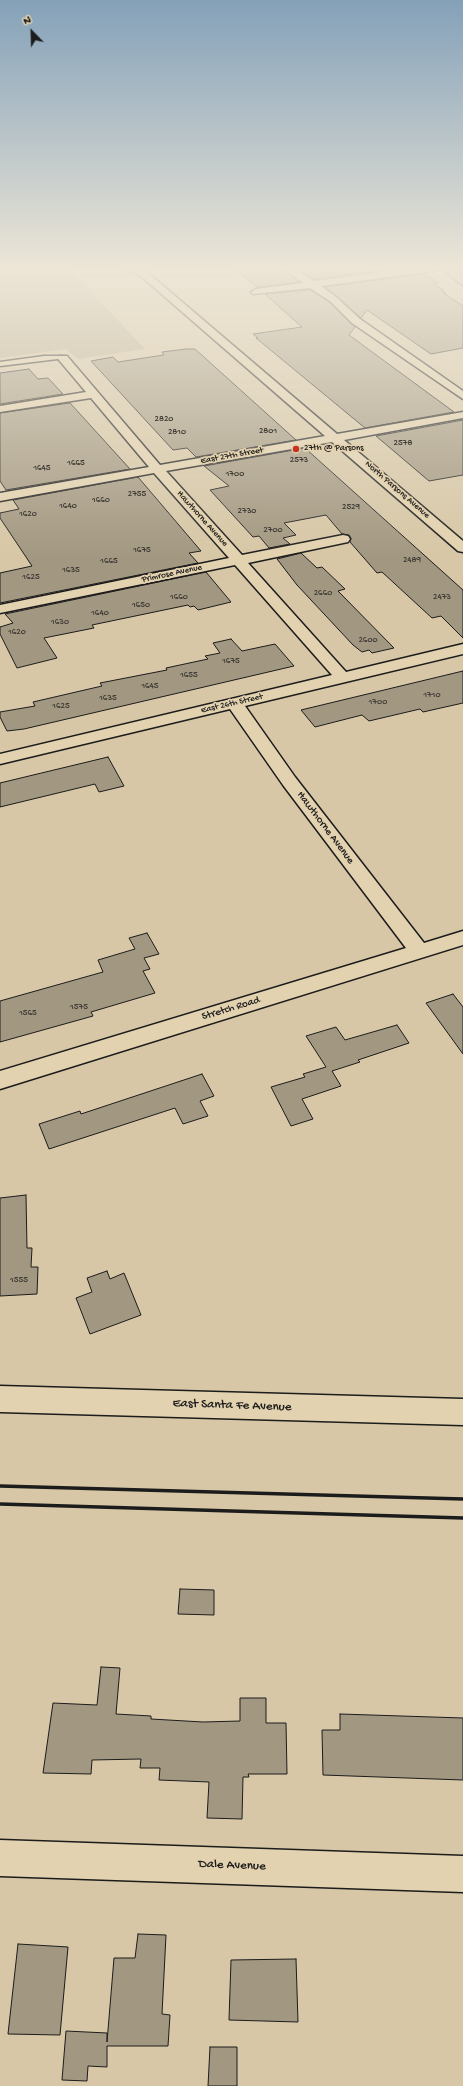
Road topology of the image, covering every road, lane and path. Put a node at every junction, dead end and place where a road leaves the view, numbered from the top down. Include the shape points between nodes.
1 (68, 364) edge
2 (250, 364) edge
3 (418, 364) edge
4 (94, 394) junction
5 (463, 396) edge
6 (0, 409) edge
7 (463, 415) edge
8 (336, 438) junction
9 (157, 469) junction
10 (0, 497) edge
11 (343, 539) dead end
12 (463, 548) edge
13 (239, 560) junction
14 (0, 609) edge
15 (463, 649) edge
16 (343, 678) junction
17 (235, 704) junction
18 (0, 759) edge
19 (463, 938) edge
20 (419, 951) junction
21 (0, 1080) edge
22 (0, 1399) edge
23 (463, 1412) edge
24 (0, 1858) edge
25 (463, 1874) edge

1 - 4 street, Hawthorne Avenue
2 - 8 street, North Parsons Avenue
3 - 5 street
4 - 6 street
4 - 9 street, Hawthorne Avenue
7 - 8 street, East 27th Street
8 - 9 street, East 27th Street
8 - 12 street, North Parsons Avenue
9 - 10 street, East 27th Street
9 - 13 street, Hawthorne Avenue
11 - 13 street, Primrose Avenue
13 - 14 street, Primrose Avenue
13 - 16 street, Hawthorne Avenue
15 - 16 street, East 26th Street
16 - 17 street, East 26th Street
17 - 18 street, East 26th Street
17 - 20 street, Hawthorne Avenue via 289,781
19 - 20 street, Stretch Road
20 - 21 street, Stretch Road
22 - 23 street, East Santa Fe Avenue
24 - 25 street, Dale Avenue

